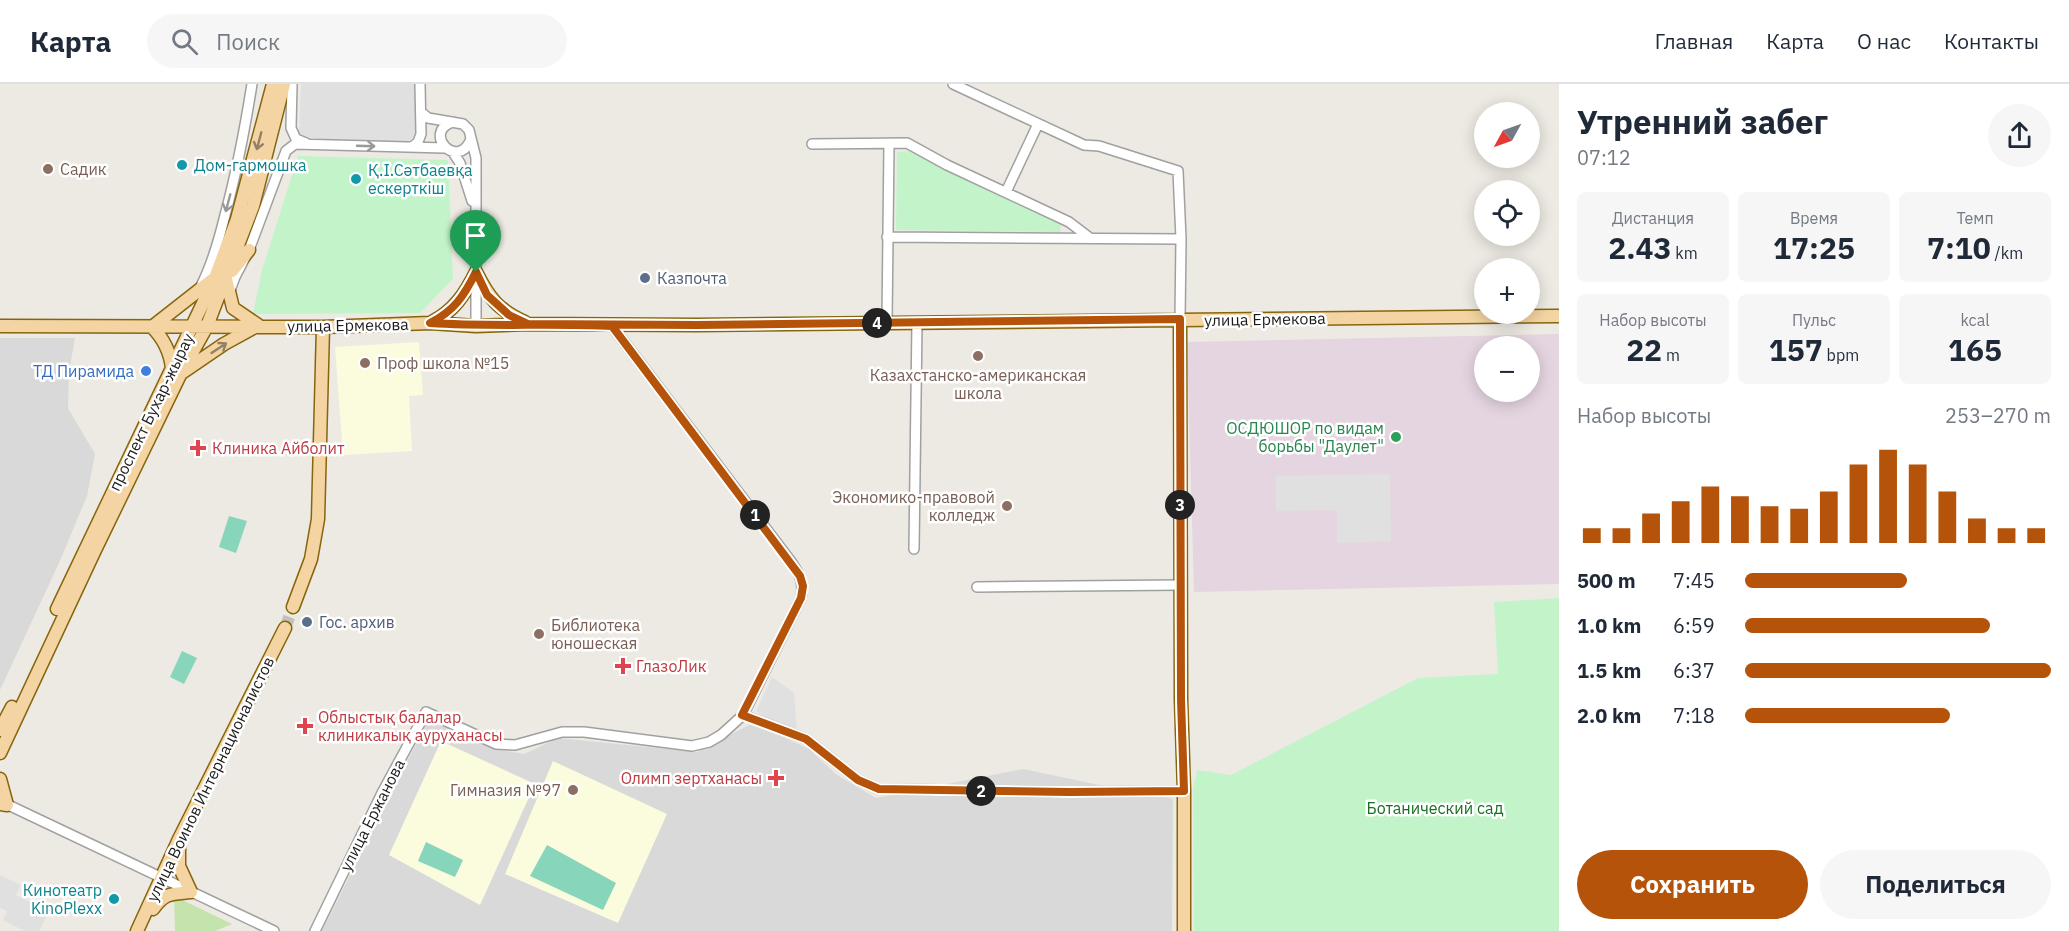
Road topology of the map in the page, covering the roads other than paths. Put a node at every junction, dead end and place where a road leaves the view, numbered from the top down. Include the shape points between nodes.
1 (252, 84) edge
2 (273, 84) edge
3 (284, 84) edge
4 (292, 84) edge
5 (420, 84) edge
6 (953, 84) edge
7 (421, 112) junction
8 (454, 122) junction
9 (1038, 124) junction
10 (471, 139) junction
11 (307, 144) junction
12 (812, 144) dead end
13 (889, 144) junction
14 (412, 147) junction
15 (448, 150) junction
16 (1006, 192) junction
17 (475, 209) junction
18 (887, 237) junction
19 (1090, 238) junction
20 (1181, 238) junction
21 (220, 250) junction
22 (244, 250) junction
23 (476, 272) junction
24 (220, 278) junction
25 (199, 290) junction
26 (229, 293) junction
27 (1559, 316) edge
28 (1180, 319) junction
29 (917, 322) junction
30 (430, 323) junction
31 (887, 323) junction
32 (528, 324) junction
33 (0, 326) edge
34 (207, 326) junction
35 (259, 326) junction
36 (476, 326) junction
37 (612, 326) junction
38 (152, 327) junction
39 (192, 327) junction
40 (323, 327) junction
41 (177, 371) junction
42 (91, 548) junction
43 (914, 549) dead end
44 (1181, 585) junction
45 (977, 587) dead end
46 (293, 607) tunnel mouth
47 (285, 628) tunnel mouth
48 (742, 715) junction
49 (0, 730) edge
50 (0, 753) edge
51 (0, 778) edge
52 (1184, 791) junction
53 (2, 803) edge
54 (179, 839) junction
55 (162, 878) junction
56 (191, 892) junction
57 (144, 916) junction
58 (137, 931) edge
59 (274, 931) edge
60 (315, 931) edge
61 (1184, 931) edge

1 -> 21 street
2 -> 21 main road, проспект Бухар-жырау via 237,219
3 - 22 main road
4 - 11 street via 291,128 296,139
5 - 7 street
6 - 9 street
7 - 8 street via 428,118
7 - 14 street via 421,134
8 - 10 street via 467,126
8 - 15 street via 442,129 441,139
9 - 16 street
9 - 20 street via 1084,145 1099,146 1178,171
10 - 15 street via 464,150
10 - 17 street via 476,158
11 -> 14 street
11 - 22 street via 295,144 286,151
12 - 13 street
13 - 16 street via 907,143
13 - 18 street
14 - 15 street
15 - 17 street via 460,163
16 - 19 street via 1069,222
17 - 23 street
18 - 19 street
18 - 31 street
19 - 20 street
20 - 28 street
21 - 24 main road, проспект Бухар-жырау
21 - 25 street
22 - 24 main road
22 - 26 street
23 - 30 main road via 466,292 447,314
23 - 32 main road via 487,295 509,315
23 - 36 street
24 - 25 main road
24 - 26 main road
24 - 34 main road, проспект Бухар-жырау
24 - 39 main road, проспект Бухар-жырау
25 - 38 main road
26 - 35 main road via 234,308
27 - 28 main road, улица Ермекова
28 - 29 main road, улица Ермекова
28 - 44 main road
29 - 31 main road, улица Ермекова
29 - 43 street
30 - 36 main road, улица Ермекова
30 - 40 main road, улица Ермекова
31 - 37 main road, улица Ермекова
32 - 36 main road, улица Ермекова
32 - 37 main road, улица Ермекова
33 - 38 main road, улица Ермекова
34 - 35 main road, улица Ермекова
34 - 39 main road, улица Ермекова
34 - 41 main road, проспект Бухар-жырау
35 - 40 main road, улица Ермекова
41 -> 35 main road
37 - 48 street, улица Ержанова via 800,576 801,598
38 - 39 main road, улица Ермекова
38 - 41 main road via 170,352
39 - 41 main road, проспект Бухар-жырау
40 - 46 main road via 318,527
41 - 42 main road, проспект Бухар-жырау
42 - 49 main road, проспект Бухар-жырау
42 - 50 main road, проспект Бухар-жырау
44 - 45 street
44 - 52 main road
47 - 54 main road, улица Воинов Интернационалистов
48 - 52 street via 806,739 858,780 879,789
48 - 60 street, улица Ержанова via 721,735 692,746 584,732 562,732 515,746 496,744 426,712
51 - 53 main road
52 - 61 main road
53 - 55 street
54 - 55 main road, улица Воинов Интернационалистов
54 - 56 main road via 179,866
55 - 56 street
55 - 57 main road, улица Воинов Интернационалистов
56 - 57 main road via 163,896
56 - 59 street
57 - 58 main road, улица Воинов Интернационалистов

